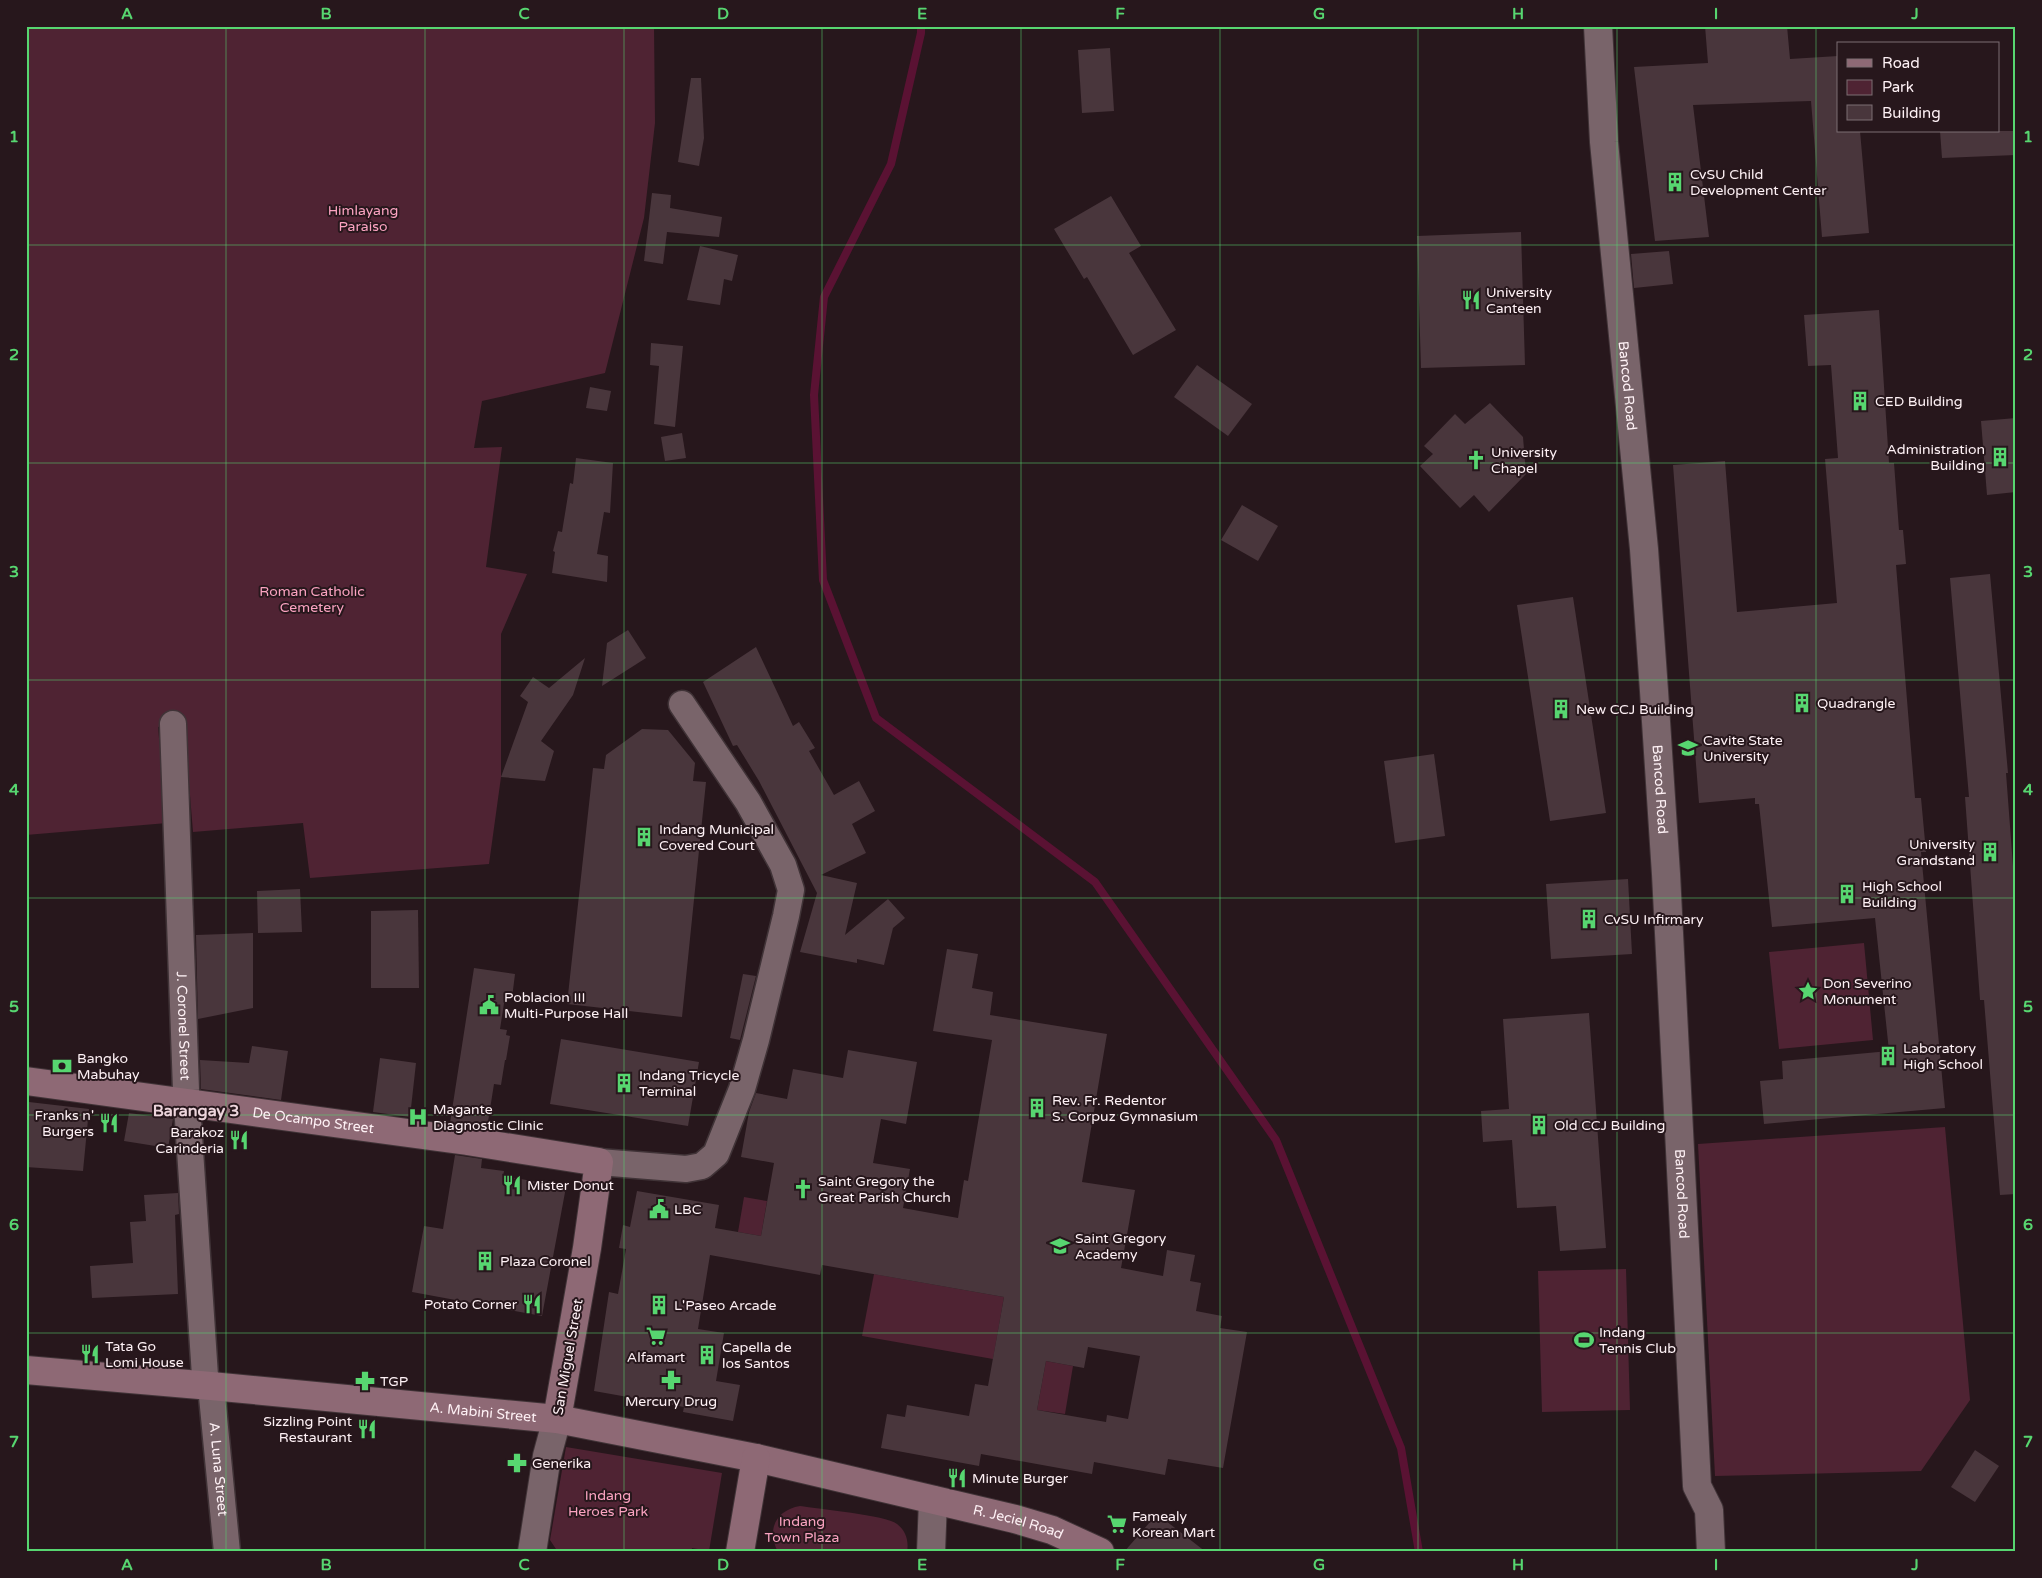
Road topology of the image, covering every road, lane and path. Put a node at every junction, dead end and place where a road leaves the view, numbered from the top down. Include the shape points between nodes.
1 (1598, 26) edge
2 (682, 704) dead end
3 (173, 724) dead end
4 (26, 1082) edge
5 (187, 1104) junction
6 (599, 1162) junction
7 (26, 1370) edge
8 (211, 1386) junction
9 (557, 1419) junction
10 (756, 1458) junction
11 (933, 1500) junction
12 (228, 1552) edge
13 (532, 1552) edge
14 (740, 1552) edge
15 (931, 1552) edge
16 (1100, 1552) edge
17 (1711, 1552) edge

1 - 17 street, Bancod Road via 1604,142 1654,682 1697,1486 1709,1510
2 - 6 street via 748,802 783,865 790,890 786,916 742,1089 716,1154 702,1166 686,1169
3 - 5 street, J. Coronel Street
4 - 5 main road, De Ocampo Street
5 - 6 main road, De Ocampo Street via 476,1142
5 - 8 street, J. Coronel Street via 205,1376
6 - 9 main road, San Miguel Street
7 - 8 main road, A. Mabini Street
8 - 9 main road, A. Mabini Street
8 - 12 street, A. Luna Street
9 - 10 main road, A. Mabini Street
9 - 13 street, San Miguel Street via 547,1456
10 - 11 main road, A. Mabini Street
10 - 14 main road
11 - 15 street
11 - 16 main road, R. Jeciel Road via 1039,1526 1074,1538

